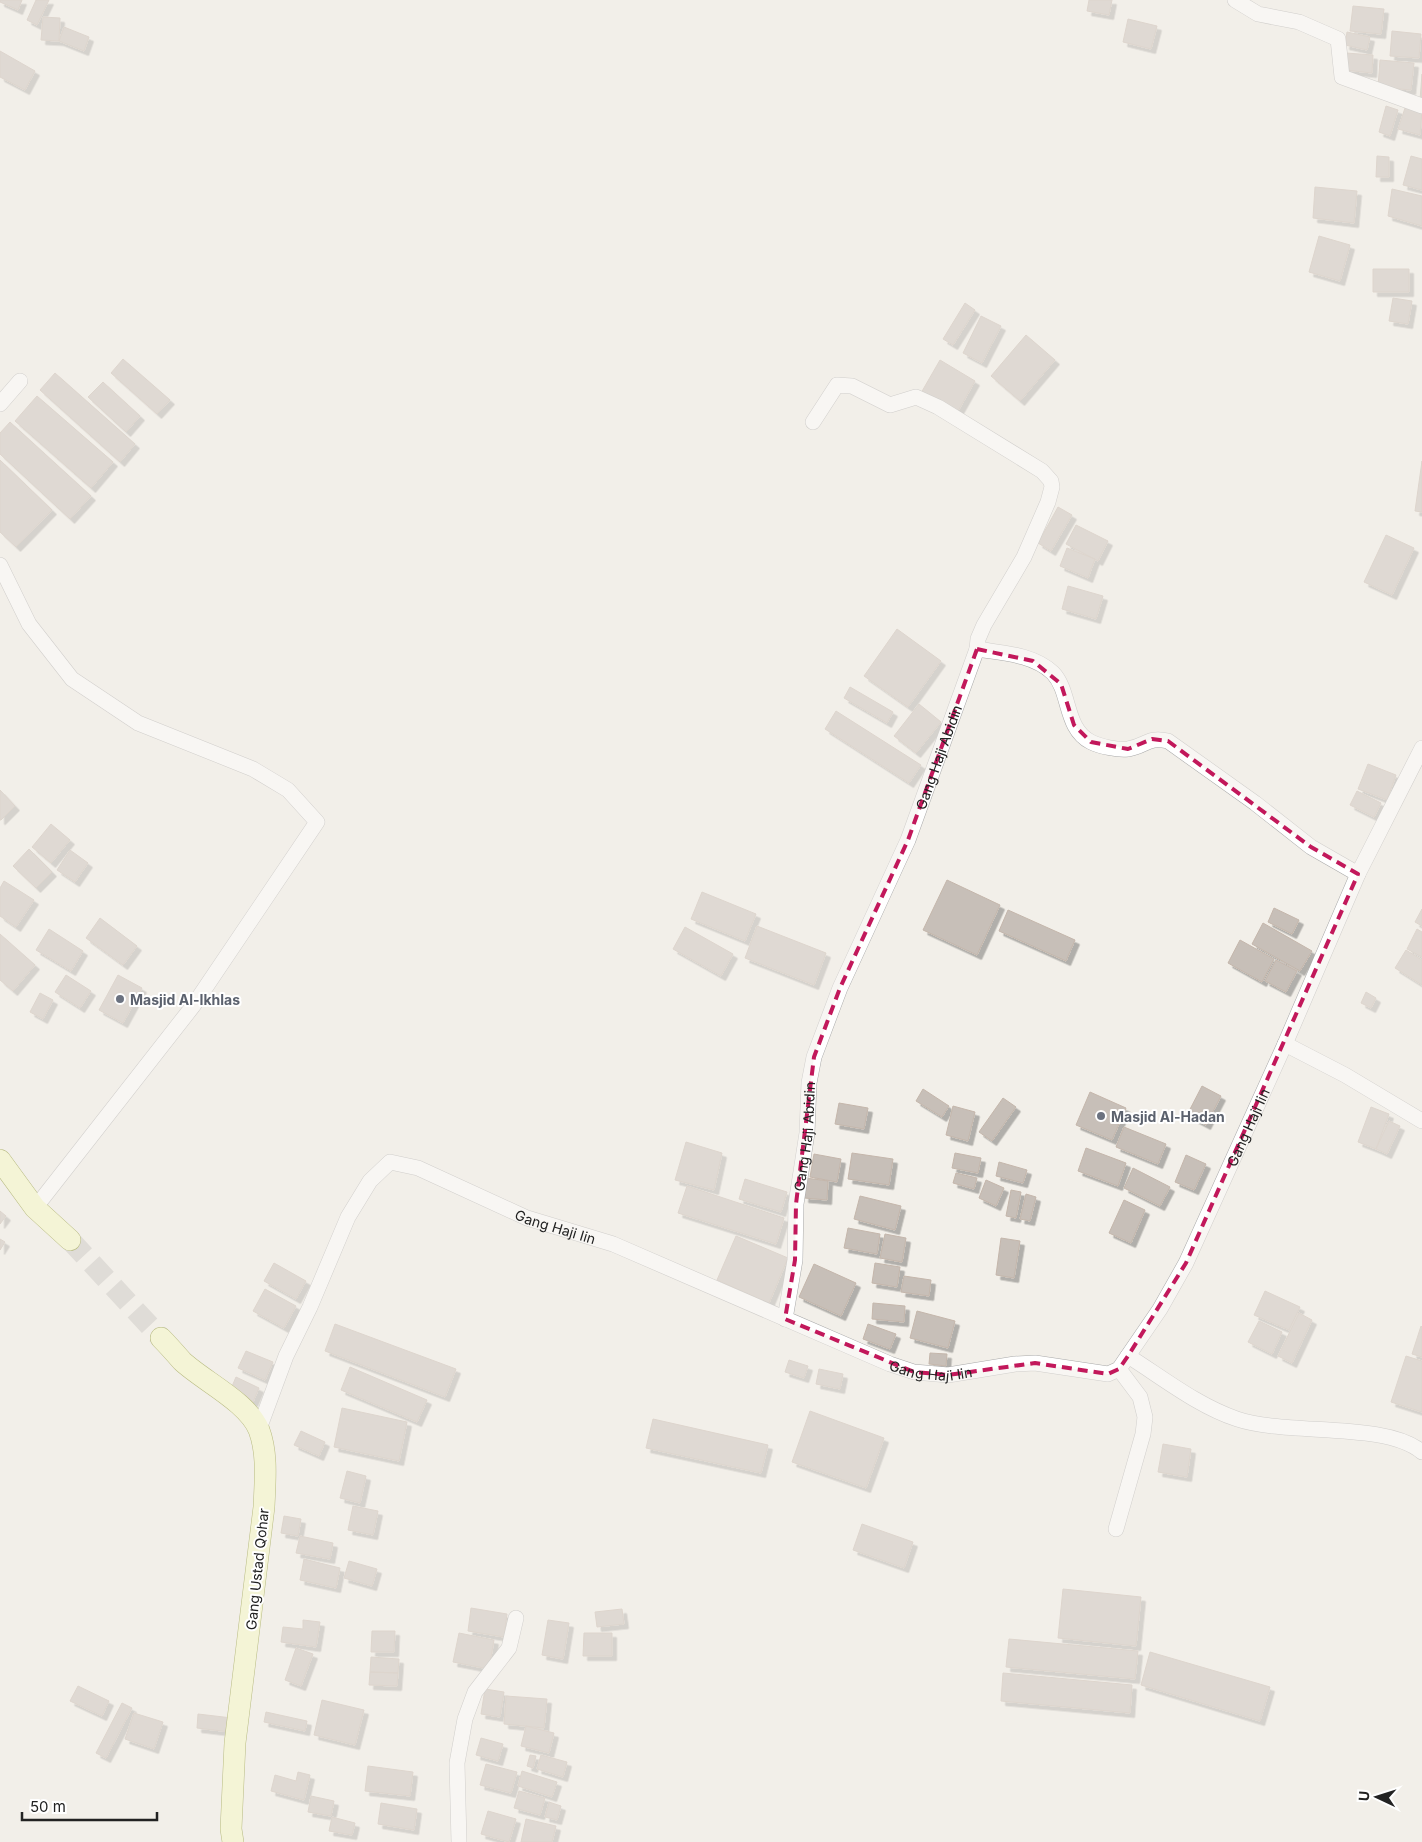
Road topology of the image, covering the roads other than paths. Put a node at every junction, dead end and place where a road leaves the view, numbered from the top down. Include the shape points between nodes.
1 (1235, 0) edge
2 (1422, 106) edge
3 (20, 380) dead end
4 (0, 404) edge
5 (813, 422) dead end
6 (0, 565) edge
7 (977, 649) junction
8 (1422, 748) edge
9 (1358, 874) junction
10 (1285, 1044) junction
11 (1422, 1121) edge
12 (0, 1160) edge
13 (36, 1208) junction
14 (70, 1240) tunnel mouth
15 (785, 1319) junction
16 (161, 1338) tunnel mouth
17 (1128, 1356) junction
18 (1119, 1369) junction
19 (258, 1429) junction
20 (1422, 1452) edge
21 (1116, 1529) dead end
22 (516, 1618) dead end
23 (233, 1842) edge
24 (458, 1842) edge

1 - 2 street via 1258,14 1299,22 1338,39 1342,77
3 - 4 street
5 - 7 street, Gang Haji Abidin via 837,385 852,386 890,405 916,397 938,406 1042,471 1051,481 1048,502 1024,557 984,625
6 - 13 street via 29,624 72,679 138,723 253,769 288,790 317,822 193,1006
7 - 9 street via 1006,652 1033,661 1052,672 1061,684 1074,724 1090,742 1128,749 1152,739 1168,741 1311,847
7 - 15 street, Gang Haji Abidin via 908,840 840,988 814,1057 808,1083 807,1133 796,1204 795,1260
8 - 9 street, Gang Haji Iin
9 - 10 street, Gang Haji Iin
10 - 11 street
10 - 17 street, Gang Haji Iin via 1186,1263
12 - 13 street
13 - 14 street
15 - 18 street, Gang Haji Iin via 914,1372 948,1376 1035,1363 1108,1374
15 - 19 street, Gang Haji Iin via 613,1244 527,1218 418,1168 390,1162 370,1181 348,1217 286,1356
16 - 19 street, Gang Ustad Qohar via 182,1361 248,1413
17 - 18 street, Gang Haji Iin
17 - 20 street via 1238,1419 1266,1425 1390,1437 1411,1443
18 - 21 street via 1140,1397 1145,1416
19 - 23 street, Gang Ustad Qohar via 266,1474 235,1743
22 - 24 street via 509,1648 475,1692 464,1718 457,1763

